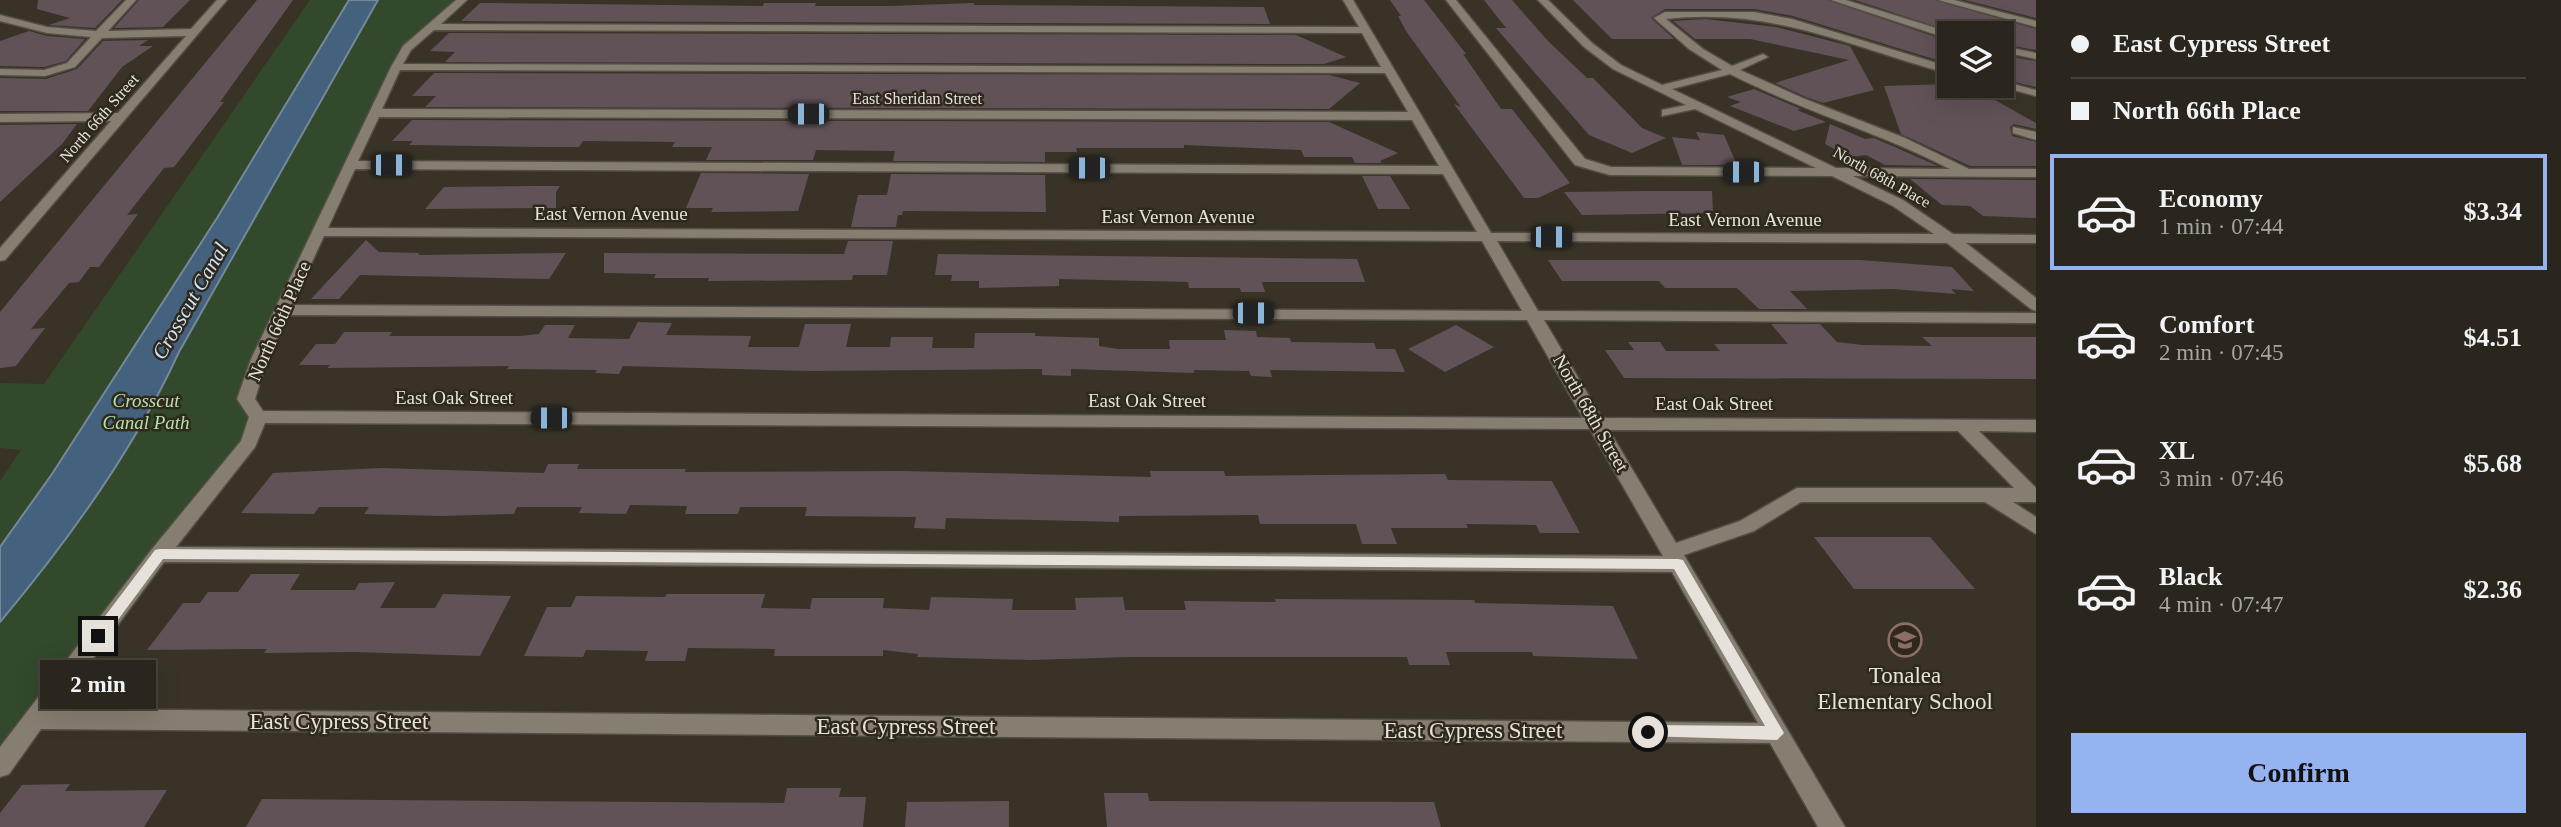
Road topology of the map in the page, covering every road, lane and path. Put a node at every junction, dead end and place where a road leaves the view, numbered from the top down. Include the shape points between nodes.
1 (131, 0) edge
2 (222, 0) edge
3 (462, 0) edge
4 (1349, 0) edge
5 (1451, 0) edge
6 (1543, 0) edge
7 (1836, 0) edge
8 (1943, 0) edge
9 (0, 18) edge
10 (2036, 24) edge
11 (431, 27) junction
12 (1366, 30) junction
13 (195, 32) junction
14 (1937, 32) edge
15 (98, 34) junction
16 (2014, 52) edge
17 (1763, 57) dead end
18 (2036, 57) edge
19 (396, 66) junction
20 (1937, 67) edge
21 (1389, 70) junction
22 (1733, 70) junction
23 (0, 72) edge
24 (2014, 87) edge
25 (1658, 89) junction
26 (2036, 93) edge
27 (1695, 106) junction
28 (376, 113) junction
29 (1666, 113) dead end
30 (1416, 116) junction
31 (122, 117) junction
32 (0, 118) edge
33 (2017, 130) dead end
34 (2036, 136) edge
35 (352, 165) junction
36 (1448, 170) junction
37 (1840, 172) junction
38 (1967, 173) junction
39 (2036, 173) edge
40 (21, 232) junction
41 (319, 232) junction
42 (0, 234) edge
43 (1488, 237) junction
44 (1951, 239) junction
45 (2036, 239) edge
46 (0, 257) edge
47 (2036, 306) edge
48 (284, 310) junction
49 (1533, 314) junction
50 (2036, 318) edge
51 (258, 417) junction
52 (1597, 424) junction
53 (1962, 425) junction
54 (2036, 426) edge
55 (1989, 495) junction
56 (2034, 495) edge
57 (2036, 527) edge
58 (159, 554) junction
59 (1675, 558) junction
60 (36, 719) junction
61 (1777, 733) junction
62 (0, 766) edge
63 (1832, 827) edge

1 - 15 street
2 - 13 street, North 66th Street
3 - 11 street, North 66th Place
4 - 12 street, North 68th Street
5 - 37 street via 1580,162 1610,171
6 - 25 street, North 68th Place via 1600,55
7 - 14 street
8 - 10 street
9 - 15 street via 32,29
11 - 12 street
11 - 19 street, North 66th Place via 407,48
12 - 21 street, North 68th Street
13 - 15 street
13 - 31 street, North 66th Street
15 - 23 street via 71,65 45,73
16 - 18 street
17 - 22 street
19 - 21 street
19 - 28 street, North 66th Place
20 - 22 street via 1792,22 1754,15 1659,18 1689,44
21 - 30 street, North 68th Street
22 - 25 street
22 - 38 street
24 - 26 street
25 - 27 street, North 68th Place
27 - 29 street
27 - 37 street, North 68th Place
28 - 30 street, East Sheridan Street
28 - 35 street, North 66th Place
30 - 36 street, North 68th Street
31 - 32 street
31 - 40 street, North 66th Street
33 - 34 street
35 - 36 street
35 - 41 street, North 66th Place
36 - 43 street, North 68th Street
37 - 38 street
37 - 44 street, North 68th Place
38 - 39 street
40 - 42 street
40 - 46 street, North 66th Street
41 - 43 street, East Vernon Avenue
41 - 48 street, North 66th Place
43 - 44 street, East Vernon Avenue
43 - 49 street, North 68th Street
44 - 45 street, East Vernon Avenue
44 - 47 street, North 68th Place
48 - 49 street
48 - 51 street, North 66th Place via 259,359 246,399
49 - 50 street
49 - 52 street, North 68th Street
51 - 52 street, East Oak Street
51 - 58 street via 249,443
52 - 53 street, East Oak Street
52 - 59 street, North 68th Street
53 - 54 street, East Oak Street
53 - 56 street
55 - 56 street
55 - 57 street
55 - 59 street via 1797,495 1747,526
58 - 59 street
58 - 60 street
59 - 61 street, North 68th Street
60 - 61 street, East Cypress Street
60 - 62 street
61 - 63 street, North 68th Street

